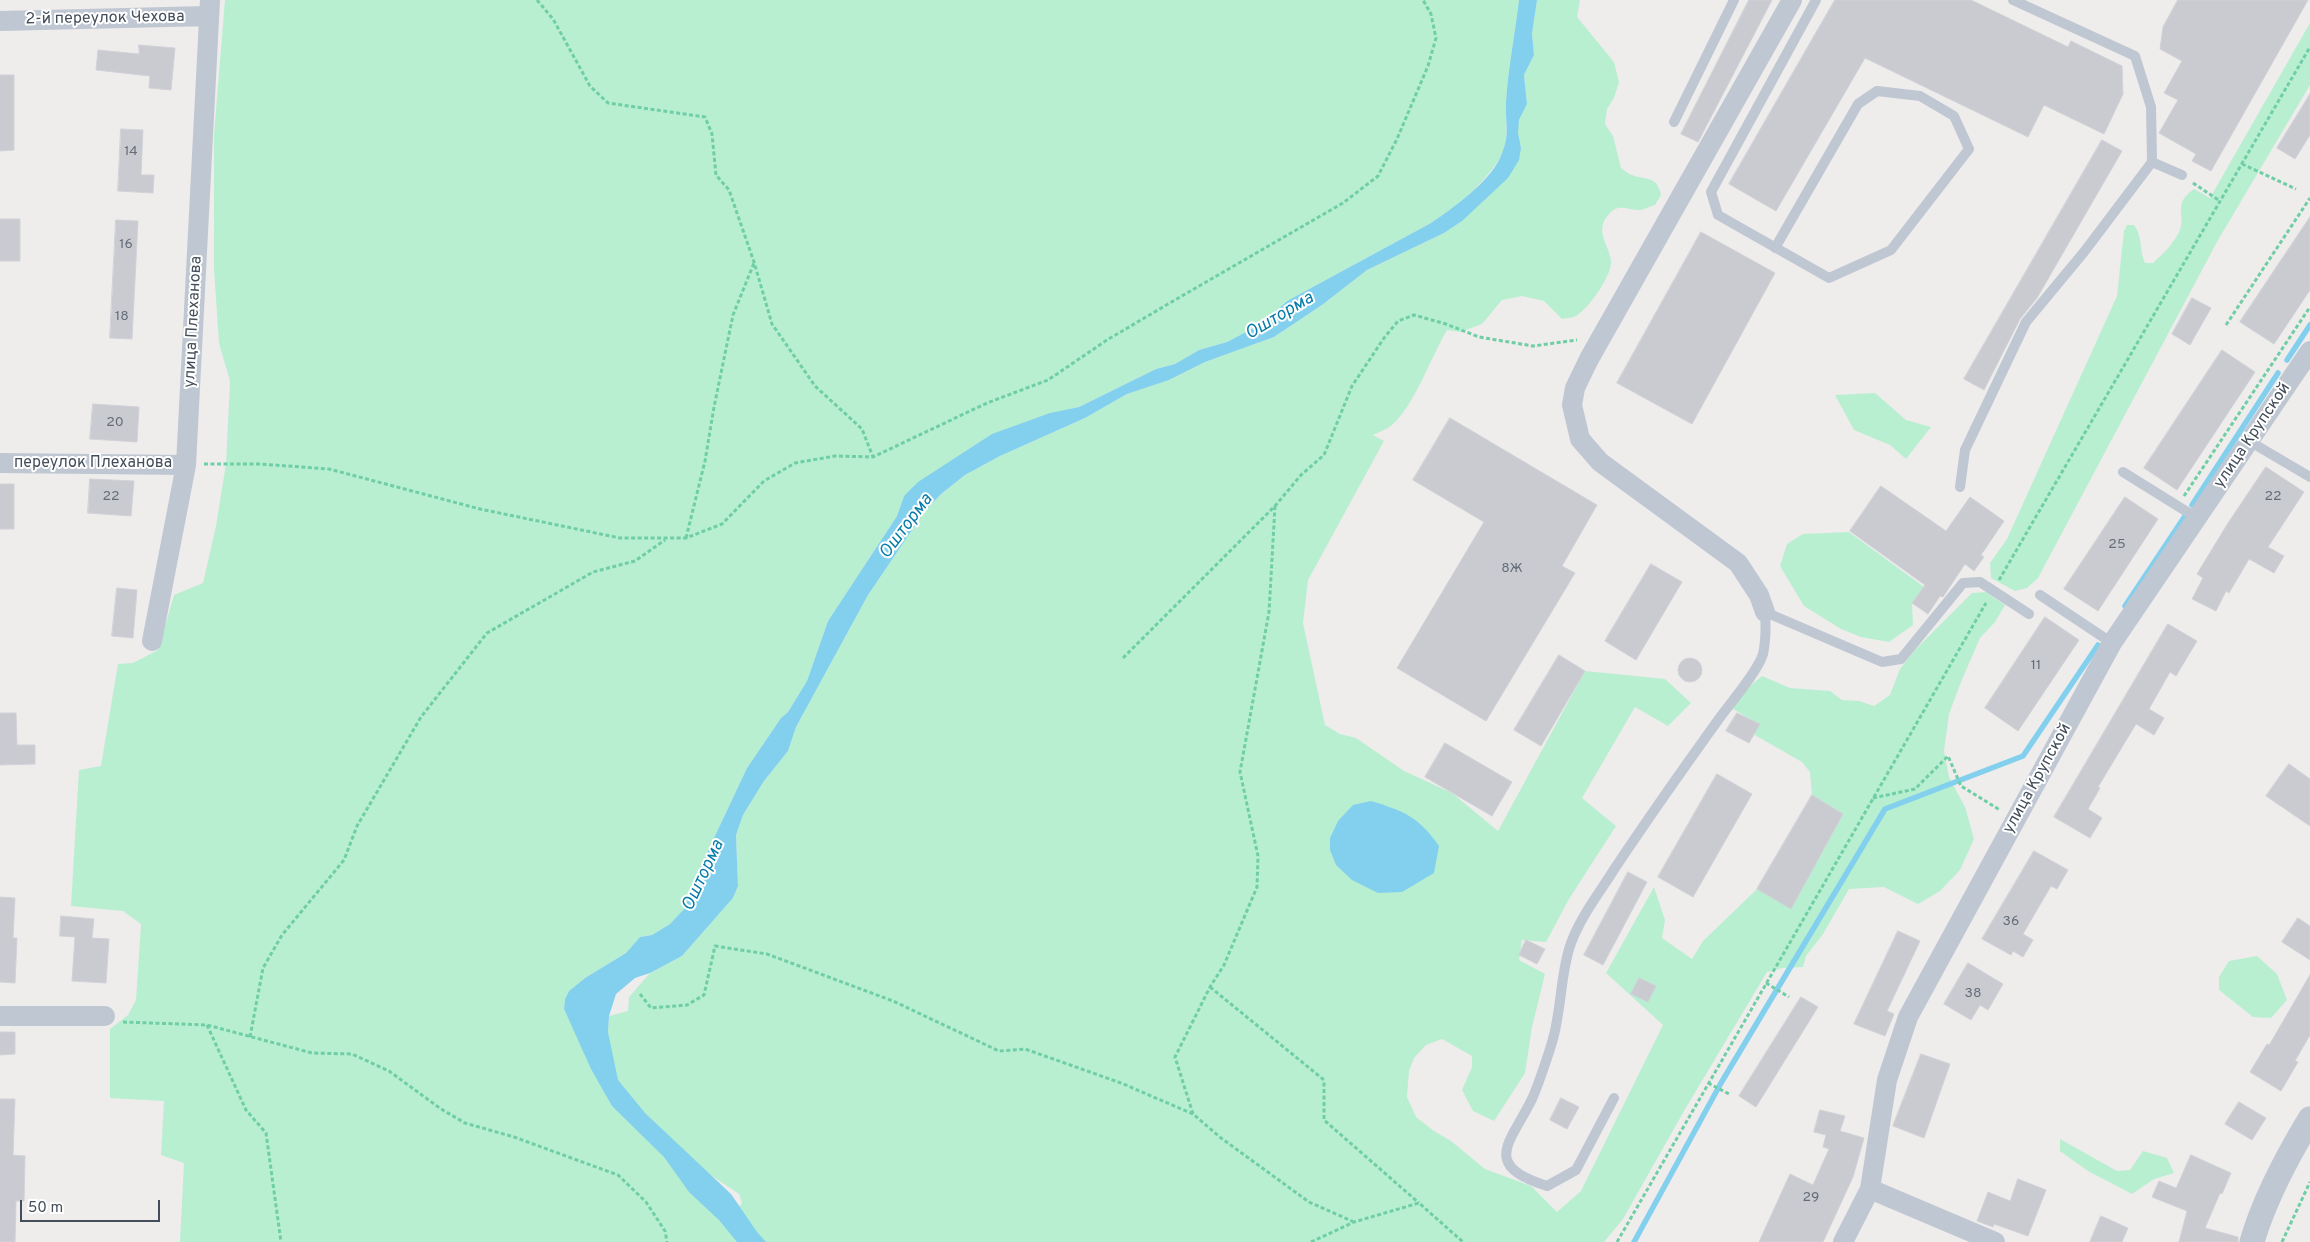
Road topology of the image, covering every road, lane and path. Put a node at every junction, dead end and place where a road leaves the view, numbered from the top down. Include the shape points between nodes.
1 (537, 0) edge
2 (1423, 0) edge
3 (1734, 0) edge
4 (1792, 0) edge
5 (1816, 0) edge
6 (2012, 0) edge
7 (210, 8) edge
8 (0, 21) edge
9 (2310, 47) edge
10 (1674, 122) dead end
11 (2152, 162) junction
12 (2242, 164) junction
13 (2182, 175) joint
14 (2296, 189) dead end
15 (2310, 198) edge
16 (2220, 201) junction
17 (1775, 248) junction
18 (754, 262) junction
19 (2310, 307) edge
20 (2226, 324) dead end
21 (1604, 332) junction
22 (2310, 351) edge
23 (2249, 441) junction
24 (873, 457) junction
25 (0, 463) edge
26 (186, 465) junction
27 (2123, 472) dead end
28 (2310, 477) edge
29 (1960, 486) dead end
30 (1275, 506) junction
31 (2178, 506) junction
32 (2198, 518) junction
33 (686, 538) junction
34 (665, 539) junction
35 (1993, 590) junction
36 (2040, 595) dead end
37 (1765, 612) junction
38 (2029, 614) dead end
39 (152, 640) dead end
40 (2112, 643) junction
41 (1123, 658) dead end
42 (1872, 798) junction
43 (2016, 820) junction
44 (1766, 983) junction
45 (1210, 987) junction
46 (640, 994) dead end
47 (1789, 997) dead end
48 (0, 1016) edge
49 (104, 1016) joint
50 (206, 1025) junction
51 (250, 1037) junction
52 (1708, 1083) junction
53 (1731, 1094) dead end
54 (1614, 1098) dead end
55 (1193, 1114) junction
56 (2310, 1119) edge
57 (2310, 1182) edge
58 (1870, 1189) junction
59 (1418, 1203) junction
60 (1354, 1222) junction
61 (281, 1242) edge
62 (667, 1242) edge
63 (1311, 1242) edge
64 (1463, 1242) edge
65 (1616, 1242) edge
66 (1843, 1242) edge
67 (1994, 1242) edge
68 (2252, 1242) edge
69 (2282, 1242) edge

1 - 18 path via 553,19 590,86 608,103 706,117 712,134 716,175 729,190
2 - 24 path via 1431,14 1436,38 1428,66 1378,176 1344,203 1107,340 1048,380 987,402
3 - 10 lane
4 - 21 street
5 - 17 lane via 1712,192 1718,215
6 - 11 lane via 2135,56 2152,107
7 - 8 street, 2-й переулок Чехова
7 - 26 street, улица Плеханова
9 - 12 path
11 - 13 lane
11 - 29 lane via 2026,322 1965,450
12 - 14 path
12 - 16 path
13 - 16 path
15 - 20 path
16 - 35 path
17 - 17 lane via 1858,104 1877,91 1920,96 1954,116 1970,149 1891,250 1829,278
18 - 24 path via 772,324 815,386 862,429
18 - 33 path via 733,315 705,461
19 - 31 path
21 - 30 path via 1572,342 1533,346 1479,336 1414,316 1398,322 1352,386 1324,455 1301,475
21 - 37 street via 1575,388 1572,405 1580,439 1600,462 1738,563
22 - 23 street, улица Крупской
23 - 28 lane
23 - 32 street, улица Крупской
24 - 33 path via 835,456 795,463 764,481 722,524
25 - 26 street, переулок Плеханова
26 - 34 path via 260,464 330,469 489,511 620,538
26 - 39 street, улица Плеханова
27 - 31 lane
30 - 41 path
30 - 45 path via 1269,612 1240,772 1258,856 1257,887 1224,966
31 - 32 lane
32 - 40 street, улица Крупской
33 - 34 path
34 - 51 path via 635,561 593,572 487,633 421,717 357,826 344,860 282,935 263,968
35 - 37 lane via 1980,582 1963,583 1901,659 1882,662
35 - 38 lane
35 - 42 path
36 - 40 lane
37 - 54 lane via 1762,656 1631,844 1588,910 1572,942 1562,976 1550,1049 1532,1099 1507,1143 1505,1153 1509,1163 1518,1173 1547,1186 1564,1178 1576,1170
40 - 43 street, улица Крупской
42 - 43 path via 1915,789 1948,756 1962,786
42 - 44 path
43 - 58 street, улица Крупской via 1908,1017 1887,1080
44 - 47 path
44 - 52 path
45 - 55 path via 1175,1058
45 - 59 path via 1324,1080 1324,1120
46 - 55 path via 651,1008 687,1005 704,995 715,946 767,954 893,1001 999,1051 1025,1049
48 - 49 street
49 - 50 path via 126,1023
50 - 51 path
50 - 61 path via 246,1110 266,1134
51 - 62 path via 312,1053 352,1054 389,1071 441,1109 466,1122 618,1176 646,1202 665,1231
52 - 53 path
52 - 65 path
55 - 60 path via 1309,1202
56 - 68 street via 2277,1180
57 - 69 path
58 - 66 street, улица Крупской
58 - 67 street
59 - 60 path
59 - 64 path
60 - 63 path

